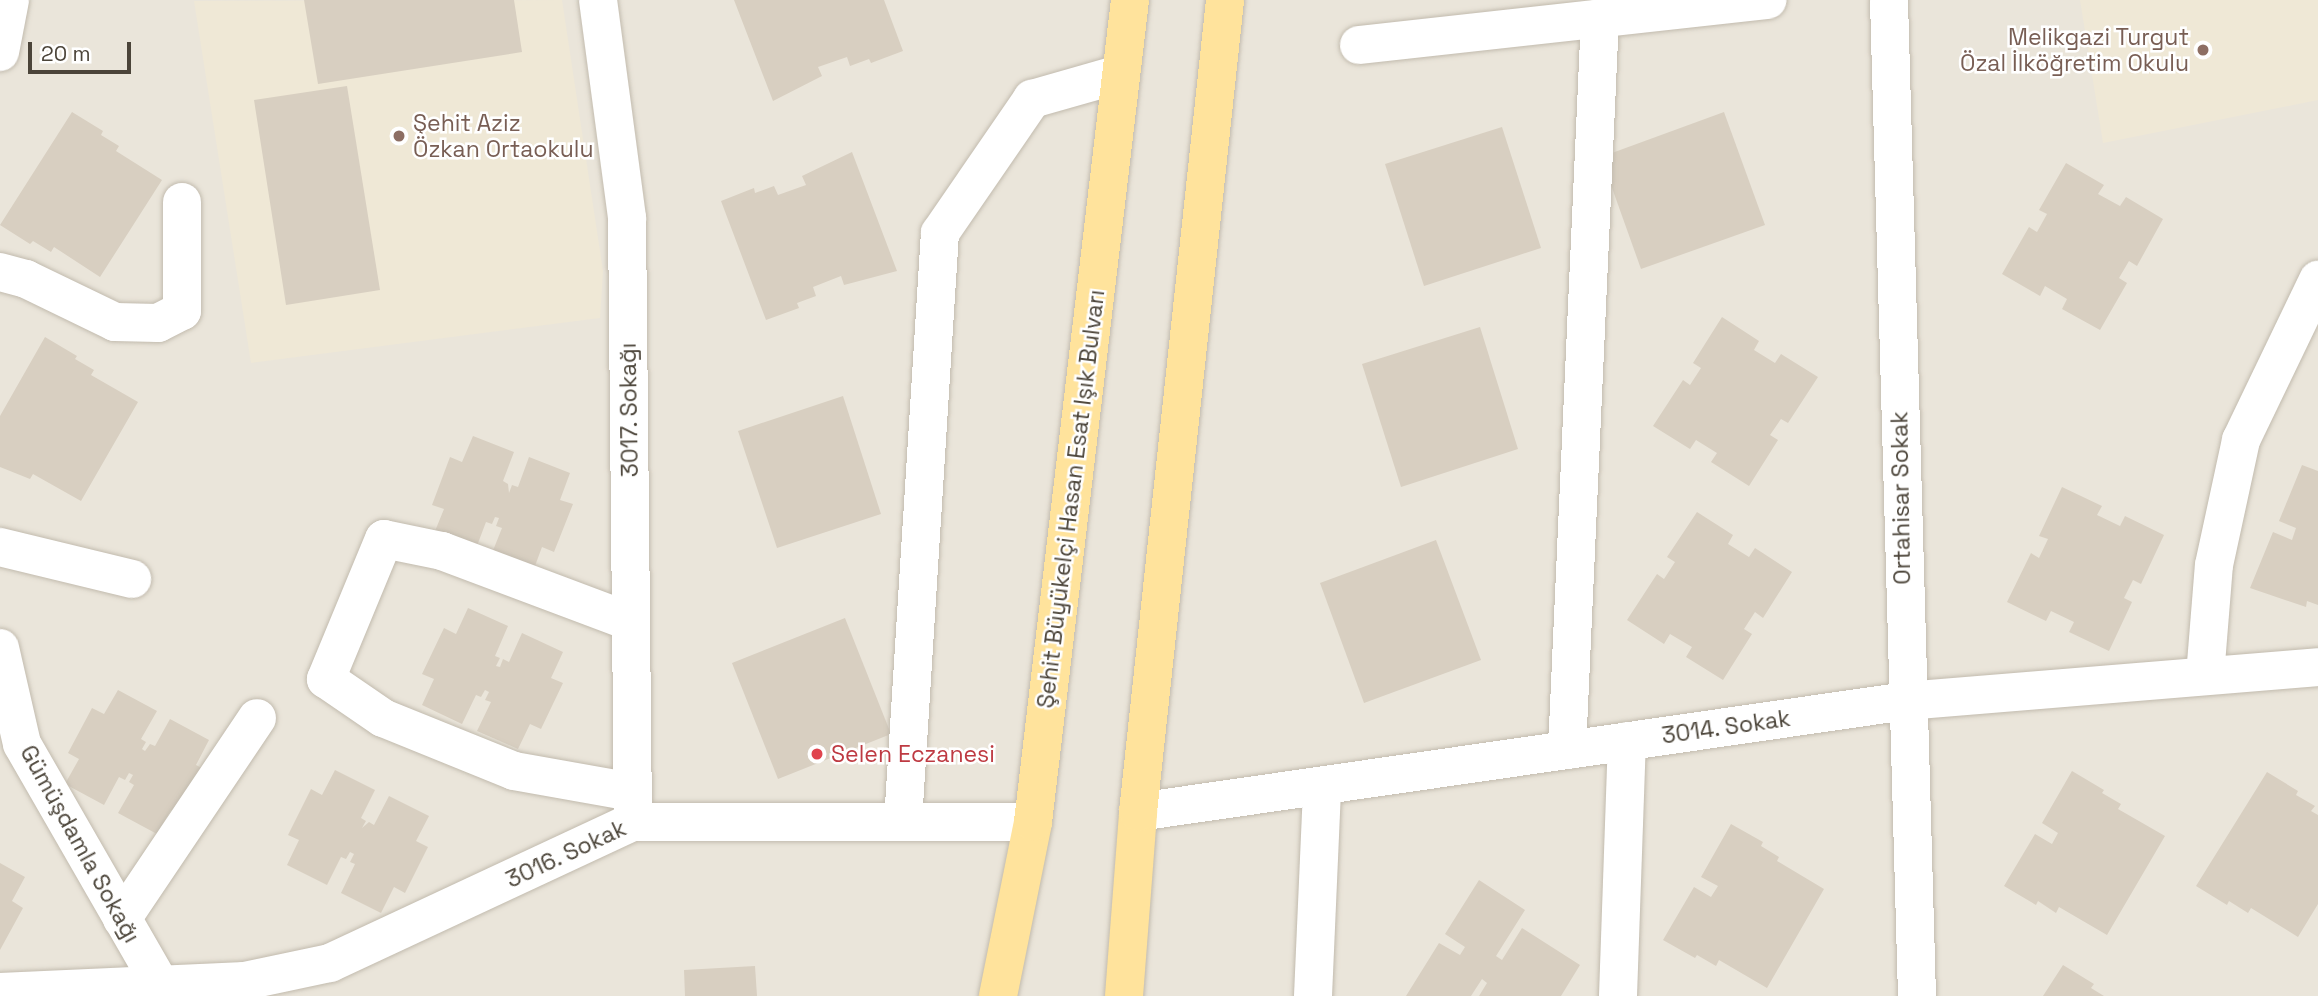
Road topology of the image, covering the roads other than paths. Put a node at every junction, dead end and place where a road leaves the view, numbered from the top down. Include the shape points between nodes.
1 (10, 0) edge
2 (598, 0) edge
3 (1130, 0) edge
4 (1225, 0) edge
5 (1768, 0) edge
6 (1889, 0) edge
7 (1600, 18) junction
8 (1359, 45) dead end
9 (0, 52) edge
10 (1120, 74) junction
11 (182, 202) dead end
12 (0, 272) edge
13 (2318, 280) edge
14 (0, 547) edge
15 (132, 579) dead end
16 (631, 622) junction
17 (0, 648) edge
18 (2318, 667) edge
19 (2205, 676) junction
20 (1906, 701) junction
21 (257, 718) dead end
22 (1627, 741) junction
23 (11, 743) edge
24 (1567, 750) junction
25 (1322, 786) junction
26 (633, 807) junction
27 (1138, 812) junction
28 (903, 822) junction
29 (1033, 822) junction
30 (122, 919) junction
31 (159, 989) edge
32 (0, 992) edge
33 (998, 996) edge
34 (1124, 996) edge
35 (1312, 996) edge
36 (1618, 996) edge
37 (1917, 996) edge

1 - 9 street
2 - 16 street, 3017. Sokağı via 626,218
3 - 10 main road, Şehit Büyükelçi Hasan Esat Işık Bulvarı
4 - 27 main road
5 - 7 street
6 - 20 street, Ortahisar Sokak
7 - 8 street
7 - 24 street
10 - 28 street via 1032,99 940,233
10 - 29 main road, Şehit Büyükelçi Hasan Esat Işık Bulvarı
11 - 12 street via 182,311 158,323 115,322 26,279
13 - 19 street via 2241,440 2214,565
14 - 15 street
16 - 26 street, 3017. Sokağı
16 - 26 street via 442,551 384,539 326,679 383,718 514,771
17 - 23 street, Gümüşdamla Sokağı
18 - 19 street, 3014. Sokak
19 - 20 street, 3014. Sokak
20 - 22 street, 3014. Sokak
20 - 37 street, Ortahisar Sokak
21 - 30 street
22 - 24 street, 3014. Sokak
22 - 36 street
23 - 30 street, Gümüşdamla Sokağı
24 - 25 street, 3014. Sokak
25 - 27 street, 3014. Sokak
25 - 35 street
26 - 28 street, 3016. Sokak
26 - 31 street, 3016. Sokak via 330,963 245,981
27 - 34 main road
28 - 29 street, 3016. Sokak
29 - 33 main road, Şehit Büyükelçi Hasan Esat Işık Bulvarı
30 - 31 street, Gümüşdamla Sokağı
31 - 32 street, 3016. Sokak

